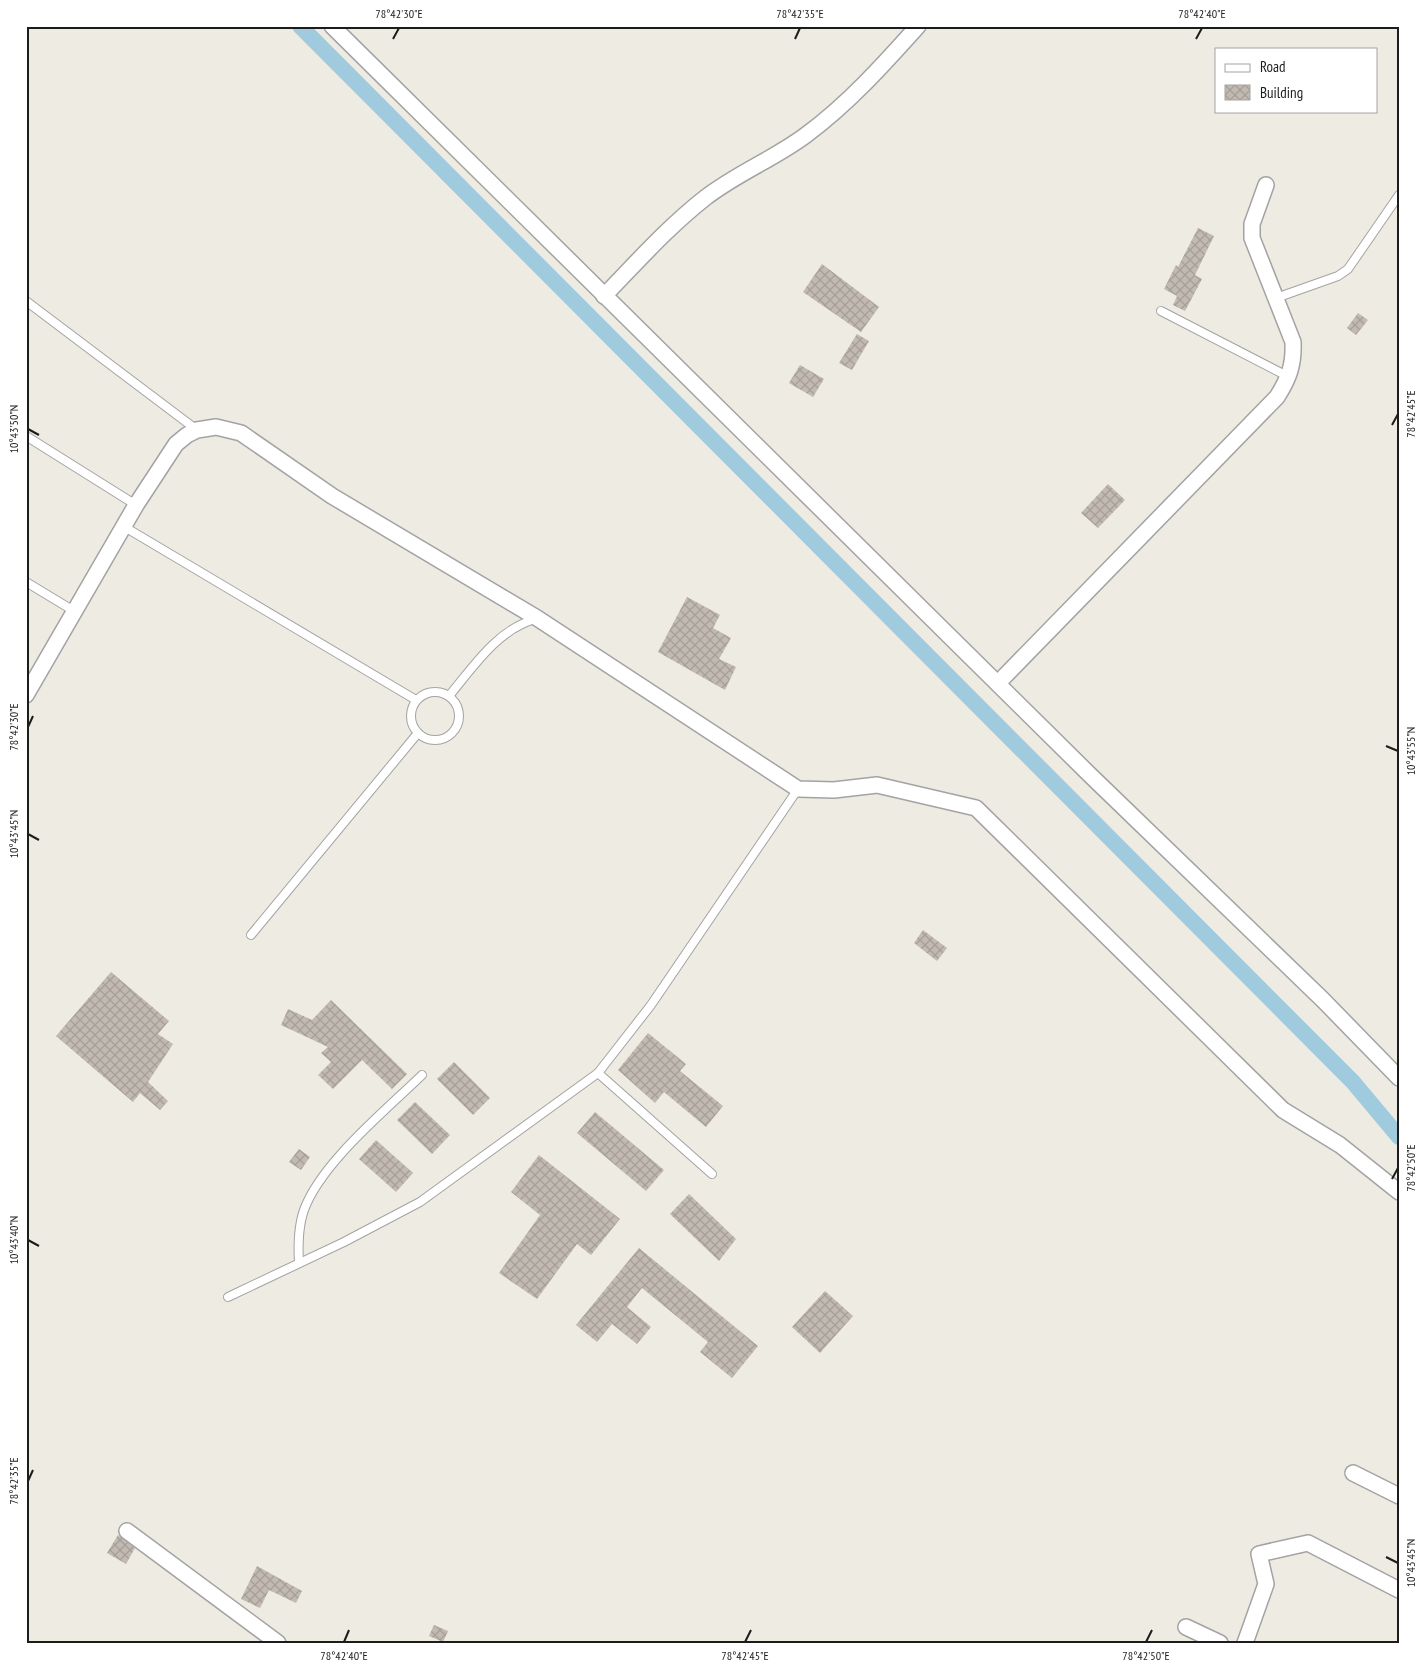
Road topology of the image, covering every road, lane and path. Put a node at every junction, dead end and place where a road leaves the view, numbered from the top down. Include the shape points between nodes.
1 (332, 26) edge
2 (918, 26) edge
3 (1266, 185) dead end
4 (1399, 195) edge
5 (604, 296) junction
6 (1276, 298) junction
7 (26, 301) edge
8 (1161, 311) dead end
9 (1290, 377) junction
10 (197, 430) junction
11 (26, 436) edge
12 (136, 505) junction
13 (123, 526) junction
14 (26, 582) edge
15 (74, 611) junction
16 (537, 618) junction
17 (998, 683) junction
18 (26, 695) edge
19 (449, 696) junction
20 (416, 700) junction
21 (418, 733) junction
22 (798, 788) junction
23 (250, 934) dead end
24 (598, 1073) junction
25 (422, 1075) dead end
26 (1399, 1078) edge
27 (712, 1174) dead end
28 (1399, 1192) edge
29 (300, 1264) junction
30 (228, 1297) dead end
31 (1353, 1473) dead end
32 (1399, 1496) edge
33 (127, 1531) dead end
34 (1399, 1590) edge
35 (1186, 1627) dead end
36 (278, 1643) edge
37 (1220, 1643) edge
38 (1245, 1643) edge

1 - 5 street
2 - 5 street via 843,105 805,136 739,174 706,198 666,231
3 - 6 street via 1252,224 1252,238
4 - 6 lane via 1348,269 1338,276
5 - 17 street
6 - 9 street via 1293,342 1294,360
7 - 10 lane
8 - 9 lane
9 - 17 street via 1276,397
10 - 12 street via 176,444
10 - 16 street via 216,427 241,433 332,496
11 - 12 lane
12 - 13 street
13 - 15 street
13 - 20 lane
14 - 15 lane
15 - 18 street
16 - 19 lane via 501,636
16 - 22 street
17 - 26 street
19 - 20 lane via 430,692
19 - 21 lane via 459,713 456,729 451,735 436,740
20 - 21 lane via 410,715
21 - 23 lane
22 - 24 lane via 651,1005
22 - 28 street via 834,790 877,785 976,808 1283,1110 1340,1145
24 - 27 lane
24 - 29 lane via 420,1202
25 - 29 lane via 342,1155 318,1186 304,1210 298,1245
29 - 30 lane
31 - 32 street
33 - 36 street
34 - 38 street via 1308,1543 1259,1554 1266,1584
35 - 37 street

